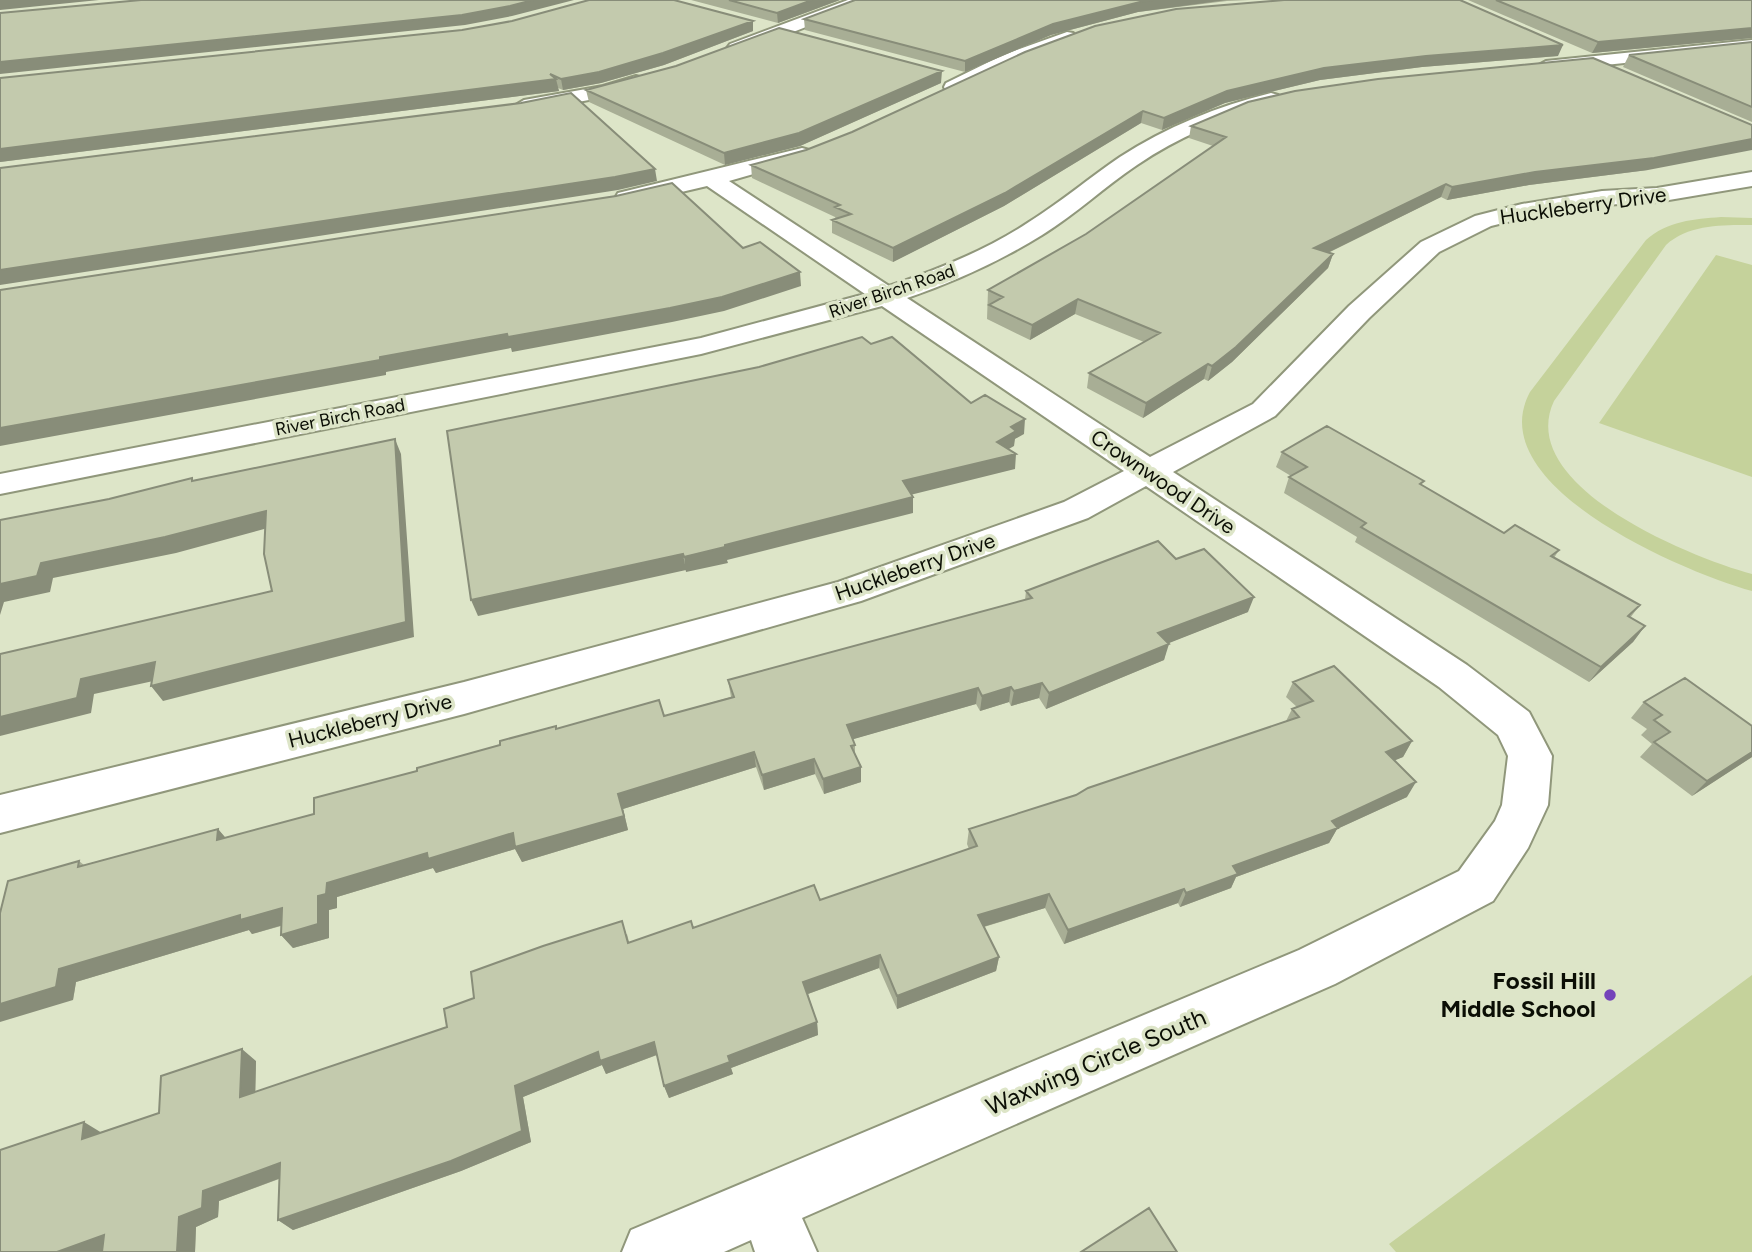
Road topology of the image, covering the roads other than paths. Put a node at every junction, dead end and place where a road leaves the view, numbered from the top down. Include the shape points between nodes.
1 (862, 0) edge
2 (753, 24) edge
3 (1087, 30) edge
4 (779, 31) junction
5 (806, 38) edge
6 (1752, 45) edge
7 (1555, 46) edge
8 (721, 53) edge
9 (1590, 62) junction
10 (1528, 68) edge
11 (940, 74) edge
12 (658, 75) edge
13 (1628, 78) edge
14 (967, 81) junction
15 (1296, 94) edge
16 (930, 98) edge
17 (509, 108) edge
18 (820, 147) edge
19 (711, 179) junction
20 (1752, 179) edge
21 (604, 202) edge
22 (886, 296) junction
23 (1148, 472) junction
24 (0, 484) edge
25 (0, 814) edge
26 (1512, 834) joint
27 (776, 1227) edge
28 (653, 1252) edge

1 - 4 street
2 - 4 street
3 - 14 street via 1009,59
4 - 5 street
4 - 8 street
6 - 9 street
7 - 9 street
9 - 10 street
9 - 13 street
11 - 14 street
12 - 17 street via 605,91
14 - 16 street
15 - 22 street, River Birch Road via 1235,108 1197,123 1132,159 1024,236 953,271
18 - 19 street
19 - 21 street
19 - 22 street, Crownwood Drive
20 - 23 street, Huckleberry Drive via 1657,195 1602,198 1483,221 1430,247 1264,410
22 - 23 street, Crownwood Drive
22 - 24 street, River Birch Road via 701,345
23 - 25 street, Huckleberry Drive via 1076,510 848,592 464,698
23 - 26 street, Crownwood Drive via 1453,676 1514,724 1530,756 1525,805
26 - 27 street, Waxwing Circle South via 1476,886
27 - 28 street, Waxwing Circle South

